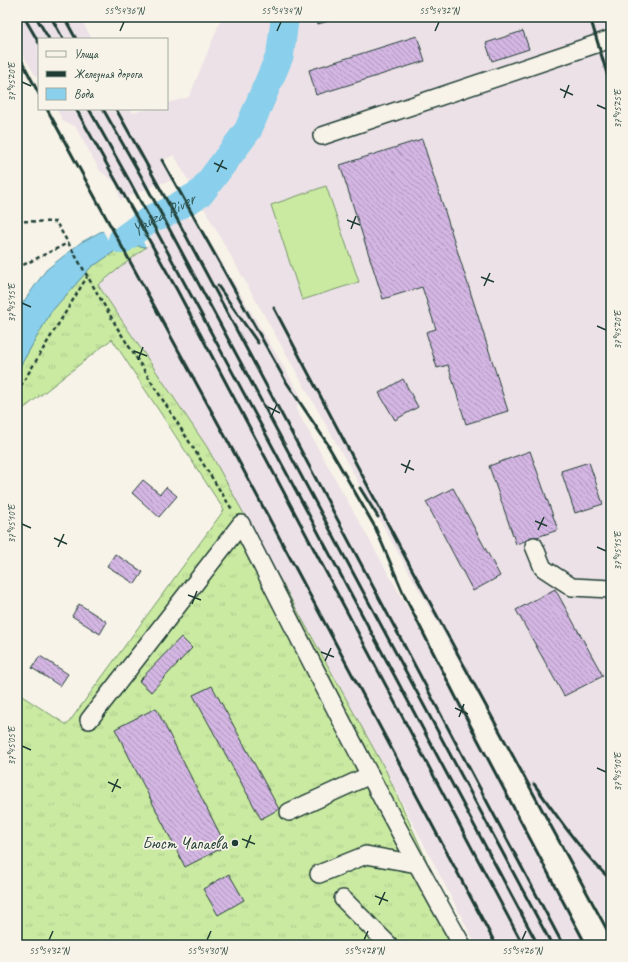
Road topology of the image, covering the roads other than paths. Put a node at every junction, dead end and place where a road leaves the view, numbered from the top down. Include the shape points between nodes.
1 (611, 39) edge
2 (322, 136) dead end
3 (534, 546) dead end
4 (611, 589) edge
5 (89, 720) dead end
6 (370, 775) junction
7 (288, 812) dead end
8 (417, 864) junction
9 (319, 874) dead end
10 (344, 899) dead end
11 (389, 945) edge
12 (462, 945) edge

1 - 2 street
3 - 4 street via 543,568 572,587
5 - 6 street via 241,524
6 - 7 street
6 - 8 street
8 - 9 street via 366,855
8 - 12 street
10 - 11 street

